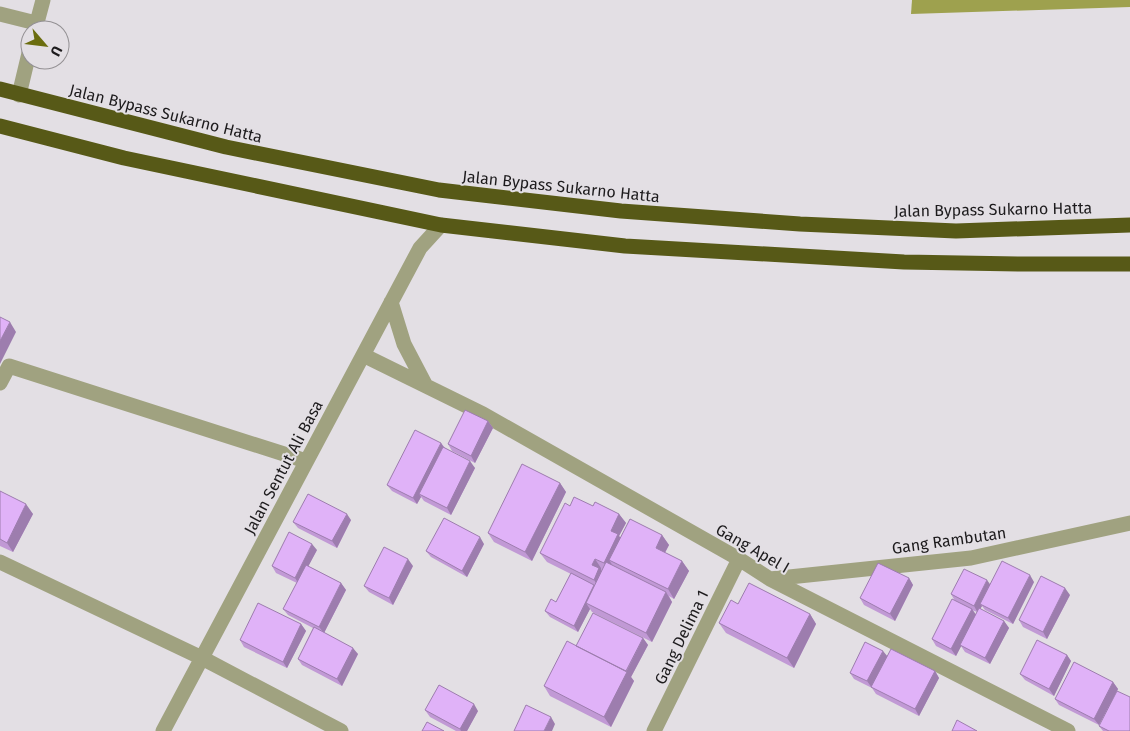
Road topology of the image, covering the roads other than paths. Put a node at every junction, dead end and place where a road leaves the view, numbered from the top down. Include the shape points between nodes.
1 (43, 0) edge
2 (0, 14) edge
3 (38, 20) edge
4 (20, 21) edge
5 (25, 70) edge
6 (0, 90) edge
7 (19, 95) junction
8 (0, 126) edge
9 (1130, 224) edge
10 (441, 225) junction
11 (1130, 264) edge
12 (391, 302) junction
13 (363, 356) junction
14 (0, 383) edge
15 (426, 386) junction
16 (306, 462) junction
17 (1130, 523) edge
18 (739, 559) junction
19 (0, 562) edge
20 (770, 578) junction
21 (202, 658) junction
22 (164, 731) edge
23 (341, 731) edge
24 (654, 731) edge
25 (1068, 731) edge

1 - 3 street
2 - 4 street
5 - 7 street
6 - 7 highway, Jalan Bypass Sukarno Hatta
7 - 9 highway, Jalan Bypass Sukarno Hatta via 226,147 478,195 621,211 956,231
8 - 10 highway via 124,158
10 - 11 highway via 625,246 894,262
10 - 12 street, Jalan Sentut Ali Basa via 420,248
12 - 13 street, Jalan Sentut Ali Basa
12 - 15 street via 404,344
13 - 15 street, Gang Apel I
13 - 16 street, Jalan Sentut Ali Basa
14 - 16 street via 8,366
15 - 18 street, Gang Apel I via 491,419
16 - 21 street, Jalan Sentut Ali Basa
17 - 20 street, Gang Rambutan via 971,558
18 - 20 street, Gang Apel I
18 - 24 street, Gang Delima 1
19 - 21 street
20 - 25 street, Gang Apel I
21 - 22 street, Jalan Sentut Ali Basa
21 - 23 street

